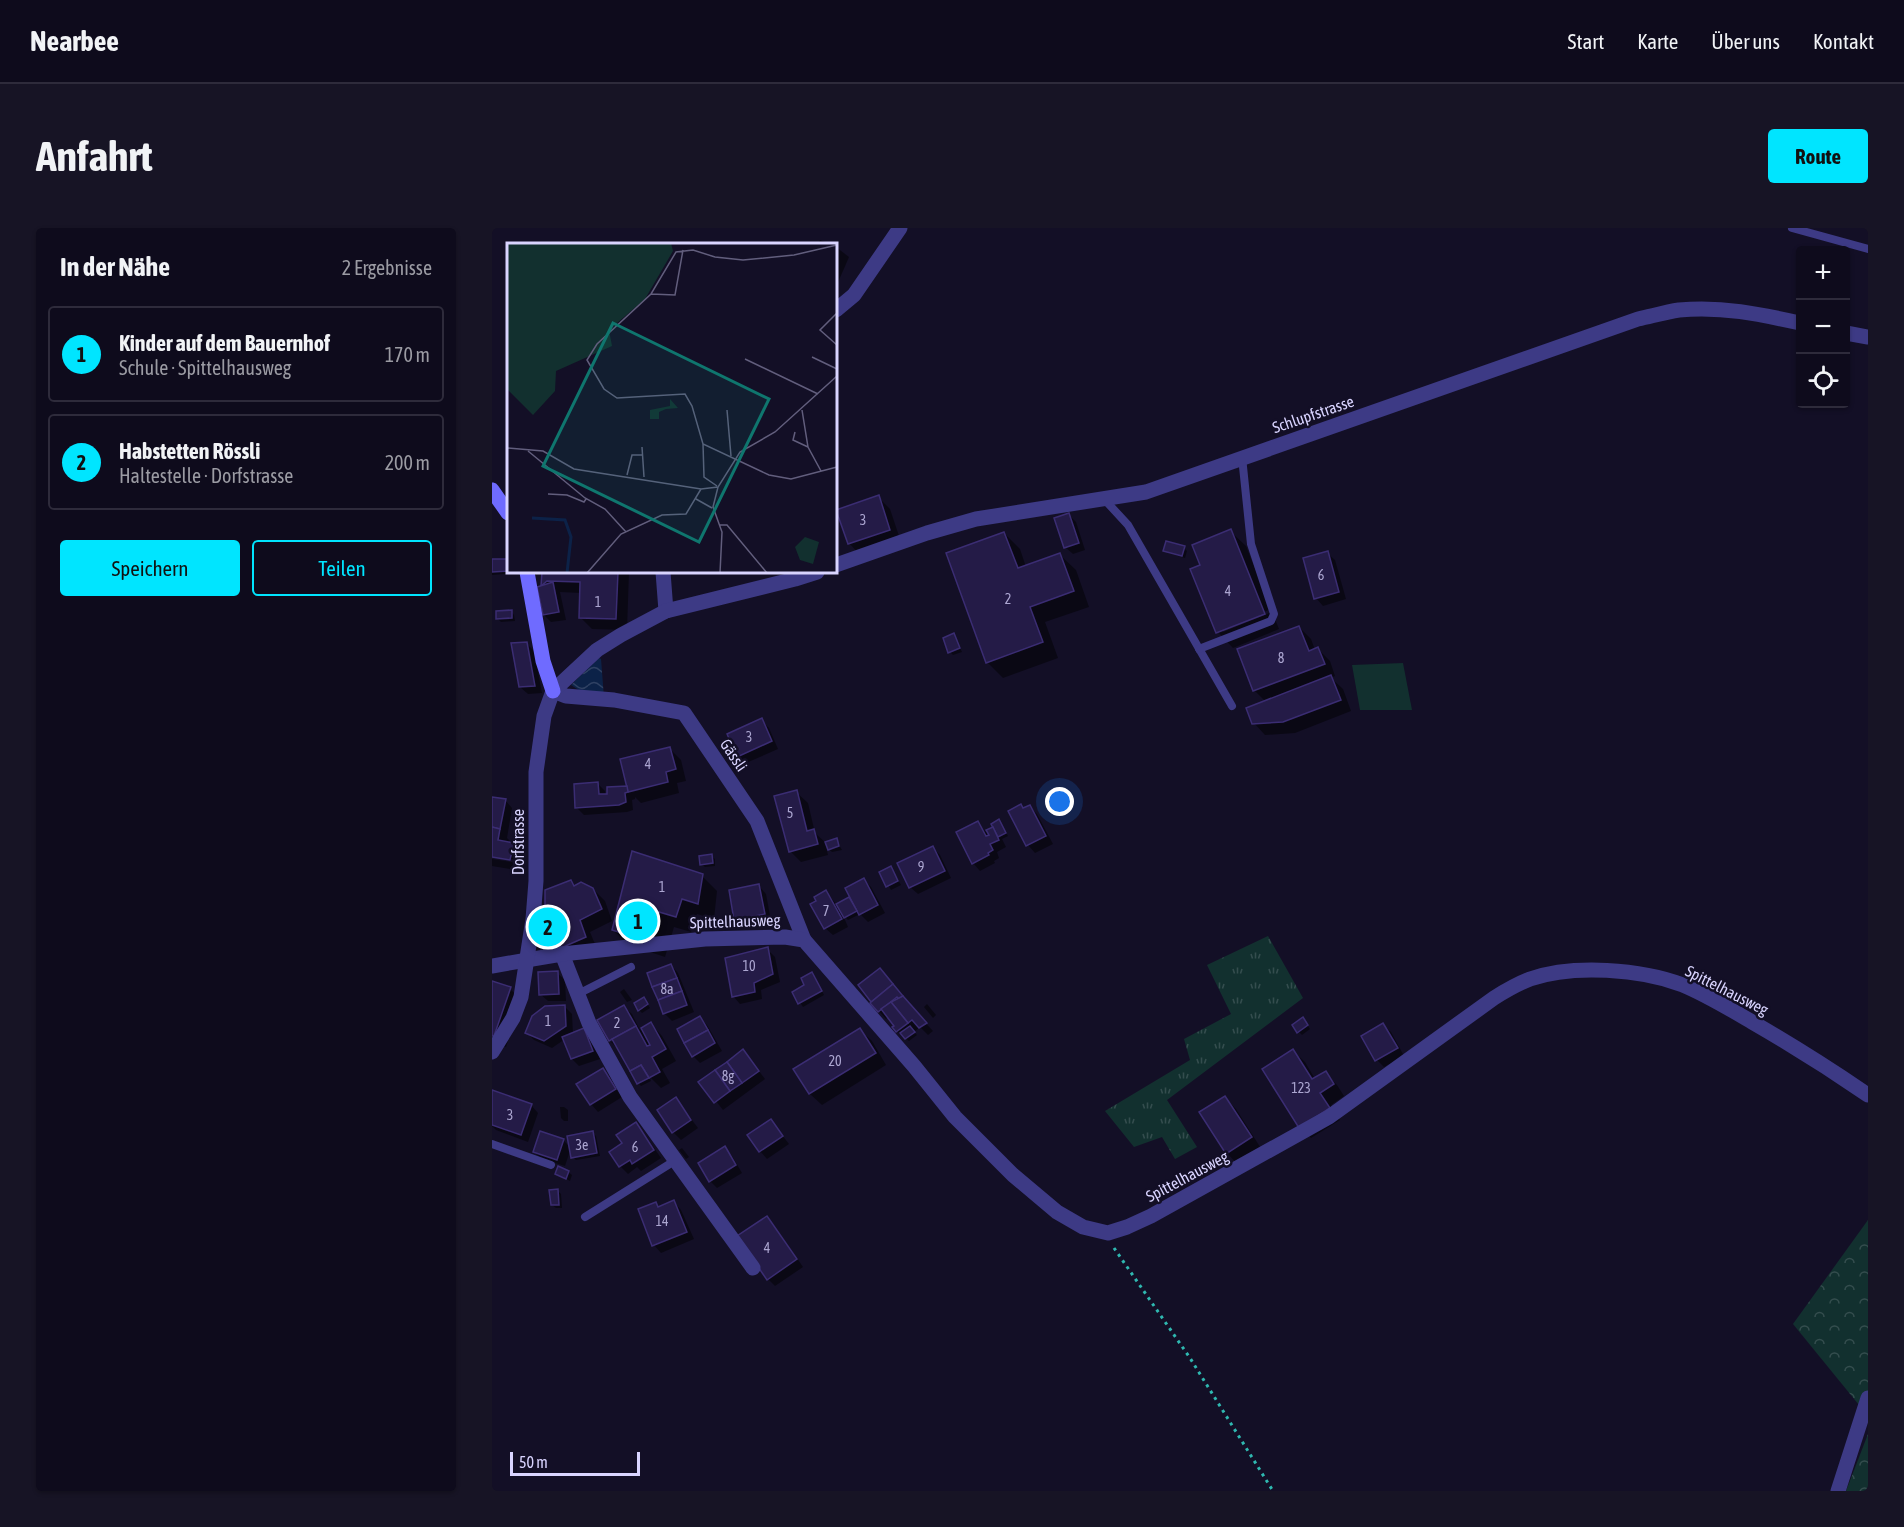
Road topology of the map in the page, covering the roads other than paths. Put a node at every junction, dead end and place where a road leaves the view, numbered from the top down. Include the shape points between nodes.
1 (900, 228) edge
2 (1792, 228) edge
3 (1868, 249) edge
4 (837, 309) edge
5 (1796, 322) edge
6 (1850, 334) edge
7 (1868, 337) edge
8 (1242, 458) junction
9 (492, 489) edge
10 (1104, 499) junction
11 (507, 512) edge
12 (837, 565) edge
13 (526, 573) edge
14 (663, 573) edge
15 (815, 573) edge
16 (666, 611) junction
17 (1199, 649) junction
18 (553, 691) junction
19 (1232, 706) dead end
20 (804, 940) junction
21 (562, 954) junction
22 (526, 960) junction
23 (492, 966) edge
24 (632, 967) dead end
25 (578, 994) junction
26 (492, 1052) edge
27 (1868, 1095) edge
28 (492, 1144) edge
29 (676, 1160) junction
30 (551, 1165) dead end
31 (585, 1217) dead end
32 (753, 1268) dead end
33 (1868, 1398) edge
34 (1838, 1491) edge

1 - 4 street via 854,295
2 - 3 lane
5 - 8 street, Schlupfstrasse via 1745,311 1708,309 1677,310 1638,319
6 - 7 street
8 - 10 street, Schlupfstrasse via 1146,492
8 - 17 lane via 1251,544 1274,614 1271,621
9 - 11 street
10 - 12 street, Schlupfstrasse via 976,519
10 - 17 lane via 1128,525
13 - 18 street via 543,661
14 - 16 street
15 - 16 street
16 - 18 street via 597,650
17 - 19 lane
18 - 20 street, Gässli via 684,712 757,821
18 - 22 street, Dorfstrasse via 544,716 536,772 536,881
20 - 21 street, Spittelhausweg via 705,939
20 - 27 street, Spittelhausweg via 955,1118 1013,1175 1073,1222 1108,1233 1151,1216 1329,1118 1494,998 1546,975 1617,972 1683,985 1816,1059
21 - 22 street, Spittelhausweg
21 - 25 street
22 - 23 street
22 - 26 street, Dorfstrasse via 521,997
24 - 25 lane
25 - 29 street via 589,1023 630,1097
28 - 30 lane
29 - 31 lane
29 - 32 street
33 - 34 street

